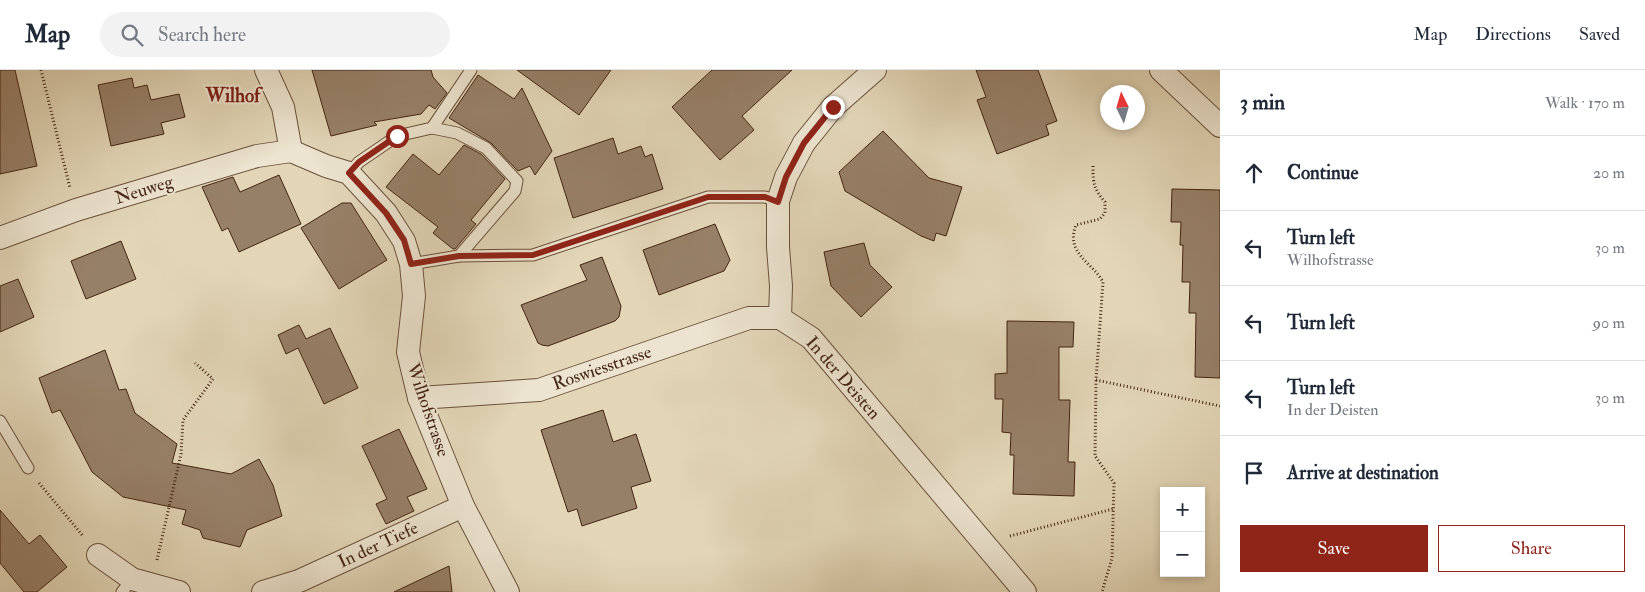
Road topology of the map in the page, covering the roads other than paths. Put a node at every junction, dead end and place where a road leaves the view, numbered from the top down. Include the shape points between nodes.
1 (266, 70) edge
2 (471, 70) edge
3 (875, 70) edge
4 (1161, 70) edge
5 (1220, 126) edge
6 (432, 128) junction
7 (291, 151) junction
8 (349, 173) junction
9 (778, 202) junction
10 (0, 238) edge
11 (459, 256) junction
12 (411, 264) junction
13 (780, 318) junction
14 (419, 398) junction
15 (0, 421) edge
16 (28, 468) road end
17 (463, 506) junction
18 (98, 555) road end
19 (135, 585) edge
20 (179, 592) edge
21 (263, 592) edge
22 (508, 592) edge
23 (1025, 592) edge

1 - 7 street via 283,107
2 - 6 lane
3 - 9 street via 833,107 804,143 786,177
4 - 5 street
6 - 8 lane via 397,136 359,162
6 - 11 lane via 457,133 486,148 517,181 515,191
7 - 8 street
7 - 10 street, Neuweg via 257,156 76,210
8 - 12 street, Wilhofstrasse via 386,213 404,240
9 - 11 lane via 765,197 708,197 533,255
9 - 13 street
11 - 12 lane
12 - 14 street, Wilhofstrasse via 414,296 408,352
13 - 14 street, Roswiesstrasse via 749,318 539,390
13 - 23 street, In der Deisten via 811,338
14 - 17 street, Wilhofstrasse
15 - 16 lane
17 - 21 street, In der Tiefe via 299,581
17 - 22 street, Wilhofstrasse
18 - 19 street
19 - 20 street

